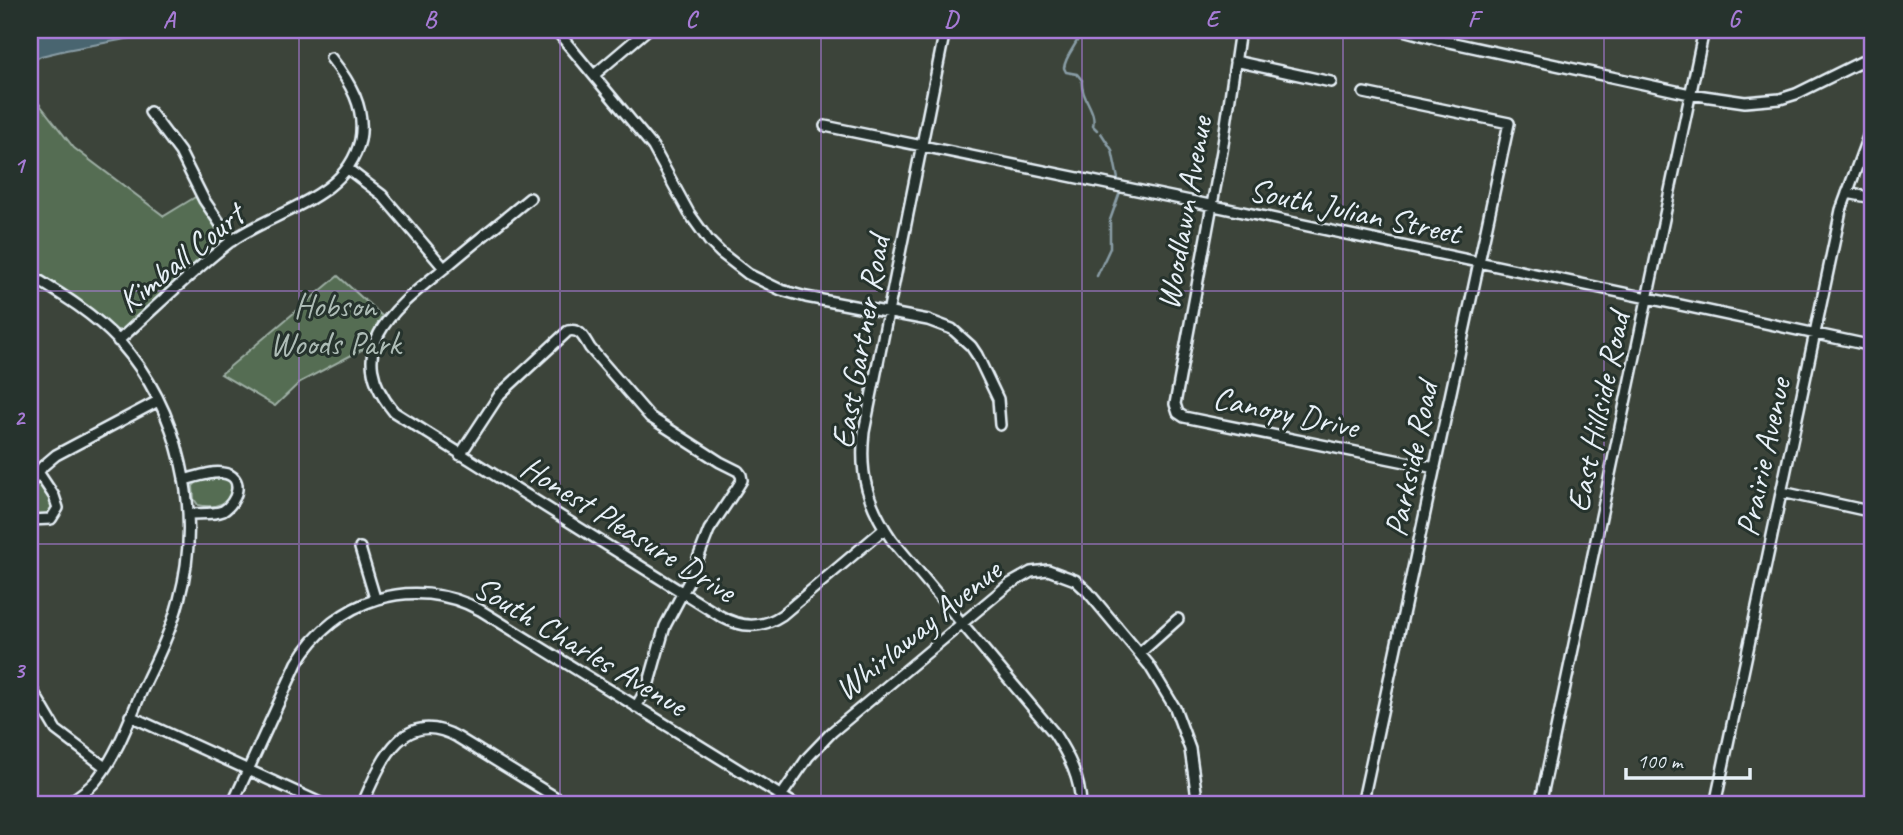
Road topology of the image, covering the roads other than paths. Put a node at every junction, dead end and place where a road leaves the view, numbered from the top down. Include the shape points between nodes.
1 (556, 30) edge
2 (648, 30) edge
3 (945, 30) edge
4 (1240, 30) edge
5 (1403, 30) edge
6 (1704, 30) edge
7 (1873, 56) edge
8 (331, 58) dead end
9 (1235, 61) junction
10 (594, 75) junction
11 (1331, 82) dead end
12 (1364, 93) dead end
13 (1690, 94) junction
14 (150, 112) dead end
15 (1873, 123) edge
16 (825, 126) dead end
17 (922, 146) junction
18 (348, 169) junction
19 (1847, 193) junction
20 (530, 198) dead end
21 (1873, 198) edge
22 (1212, 205) junction
23 (232, 241) junction
24 (1479, 263) junction
25 (444, 268) junction
26 (30, 275) edge
27 (1648, 298) junction
28 (887, 312) junction
29 (1815, 334) junction
30 (118, 341) junction
31 (1873, 346) edge
32 (158, 401) junction
33 (1175, 404) joint
34 (1000, 425) dead end
35 (460, 455) junction
36 (1435, 468) junction
37 (38, 472) junction
38 (184, 480) junction
39 (30, 484) edge
40 (1782, 492) junction
41 (1873, 512) edge
42 (189, 514) junction
43 (30, 520) edge
44 (884, 530) junction
45 (360, 548) dead end
46 (682, 593) junction
47 (375, 598) junction
48 (1178, 618) dead end
49 (962, 623) junction
50 (1140, 653) junction
51 (30, 686) edge
52 (636, 707) junction
53 (130, 716) junction
54 (105, 767) junction
55 (248, 770) junction
56 (781, 796) junction
57 (65, 805) edge
58 (232, 805) edge
59 (325, 805) edge
60 (362, 805) edge
61 (568, 805) edge
62 (775, 805) edge
63 (796, 805) edge
64 (1081, 805) edge
65 (1198, 805) edge
66 (1362, 805) edge
67 (1540, 805) edge
68 (1715, 805) edge

1 - 10 street
2 - 10 street
3 - 17 street, East Gartner Road
4 - 9 street, Woodlawn Avenue
5 - 13 street
6 - 13 street, East Hillside Road
7 - 13 street via 1780,99 1745,102
8 - 18 street via 351,86 361,115 359,145
9 - 11 street
9 - 22 street, Woodlawn Avenue
10 - 28 street via 653,146 709,241 735,265 796,294
12 - 24 street, Parkside Road via 1509,124
13 - 27 street, East Hillside Road
14 - 23 street via 180,152
15 - 19 street, Prairie Avenue
16 - 17 street, South Julian Street
17 - 22 street, South Julian Street
17 - 28 street, East Gartner Road
18 - 23 street, Kimball Court via 327,188
18 - 25 street via 382,195
19 - 21 street
19 - 29 street, Prairie Avenue
20 - 25 street
22 - 24 street, South Julian Street
22 - 33 street, Woodlawn Avenue
23 - 30 street, Kimball Court
24 - 27 street, South Julian Street
24 - 36 street, Parkside Road
25 - 35 street, Honest Pleasure Drive via 391,313 373,354 377,384 394,412
26 - 30 street via 78,306
27 - 29 street, South Julian Street
27 - 67 street, East Hillside Road
28 - 34 street via 936,322 961,335 993,388
28 - 44 street, East Gartner Road via 863,447 867,493
29 - 31 street, South Julian Street
29 - 40 street, Prairie Avenue
30 - 32 street
32 - 37 street via 56,455
32 - 38 street via 172,431
33 - 36 street, Canopy Drive via 1184,416
35 - 46 street, Honest Pleasure Drive
35 - 46 street via 513,380 568,331 578,331 650,417 741,475 709,530
36 - 66 street, Parkside Road
37 - 39 street
37 - 43 street via 54,496 57,512 48,521
38 - 42 street
38 - 42 street via 222,473 237,484 236,496 224,510
40 - 41 street
40 - 68 street, Prairie Avenue
42 - 53 street via 186,565 177,607
44 - 46 street, Honest Pleasure Drive via 767,624 732,623
44 - 49 street, East Gartner Road
45 - 47 street
46 - 52 street via 664,626 648,686
47 - 52 street, South Charles Avenue via 422,593 465,603
47 - 55 street, South Charles Avenue via 342,614 310,642
48 - 50 street
49 - 50 street, Whirlaway Avenue via 1019,578 1048,570 1081,584
49 - 56 street, Whirlaway Avenue via 822,741
49 - 64 street, East Gartner Road via 1054,733 1072,764
50 - 65 street, Whirlaway Avenue via 1184,730
51 - 54 street via 57,730
52 - 56 street, South Charles Avenue
53 - 54 street
53 - 55 street
54 - 57 street via 89,788
55 - 58 street, South Charles Avenue
55 - 59 street
56 - 62 street, Whirlaway Avenue
56 - 63 street, South Charles Avenue
60 - 61 street via 393,745 412,732 429,729 457,737

